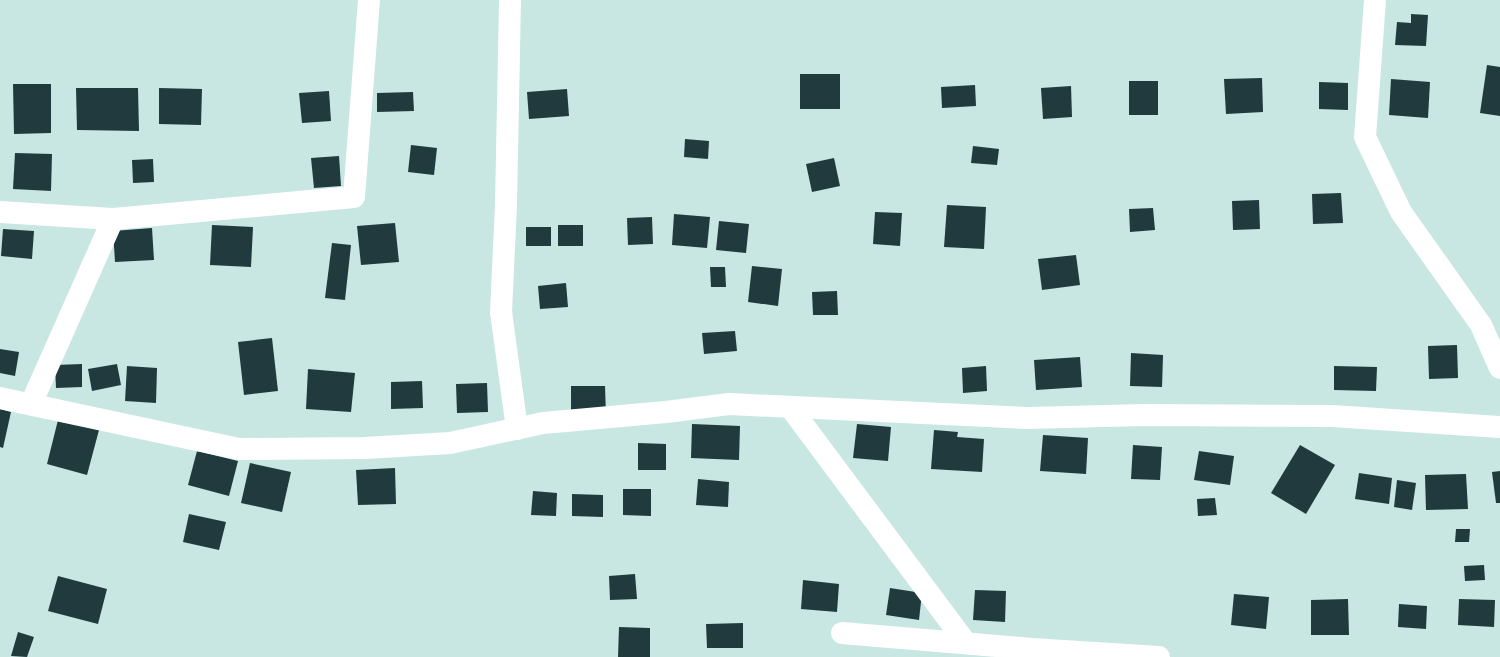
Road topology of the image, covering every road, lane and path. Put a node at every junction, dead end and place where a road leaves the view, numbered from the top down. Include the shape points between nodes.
1 (369, 0) edge
2 (510, 0) edge
3 (1375, 0) edge
4 (0, 212) edge
5 (112, 219) junction
6 (1500, 368) edge
7 (0, 398) edge
8 (31, 404) junction
9 (790, 407) junction
10 (1500, 427) edge
11 (517, 429) junction
12 (842, 633) dead end
13 (966, 643) junction
14 (1159, 657) edge

1 - 5 street via 354,197
2 - 11 street via 501,312
3 - 6 street via 1365,137 1401,212 1481,325
4 - 5 street
5 - 8 street
7 - 8 street
8 - 11 street via 239,449 365,448 450,443
9 - 10 street via 1027,418 1146,415 1332,416
9 - 11 street via 729,404 543,423
9 - 13 street
12 - 13 street
13 - 14 street

